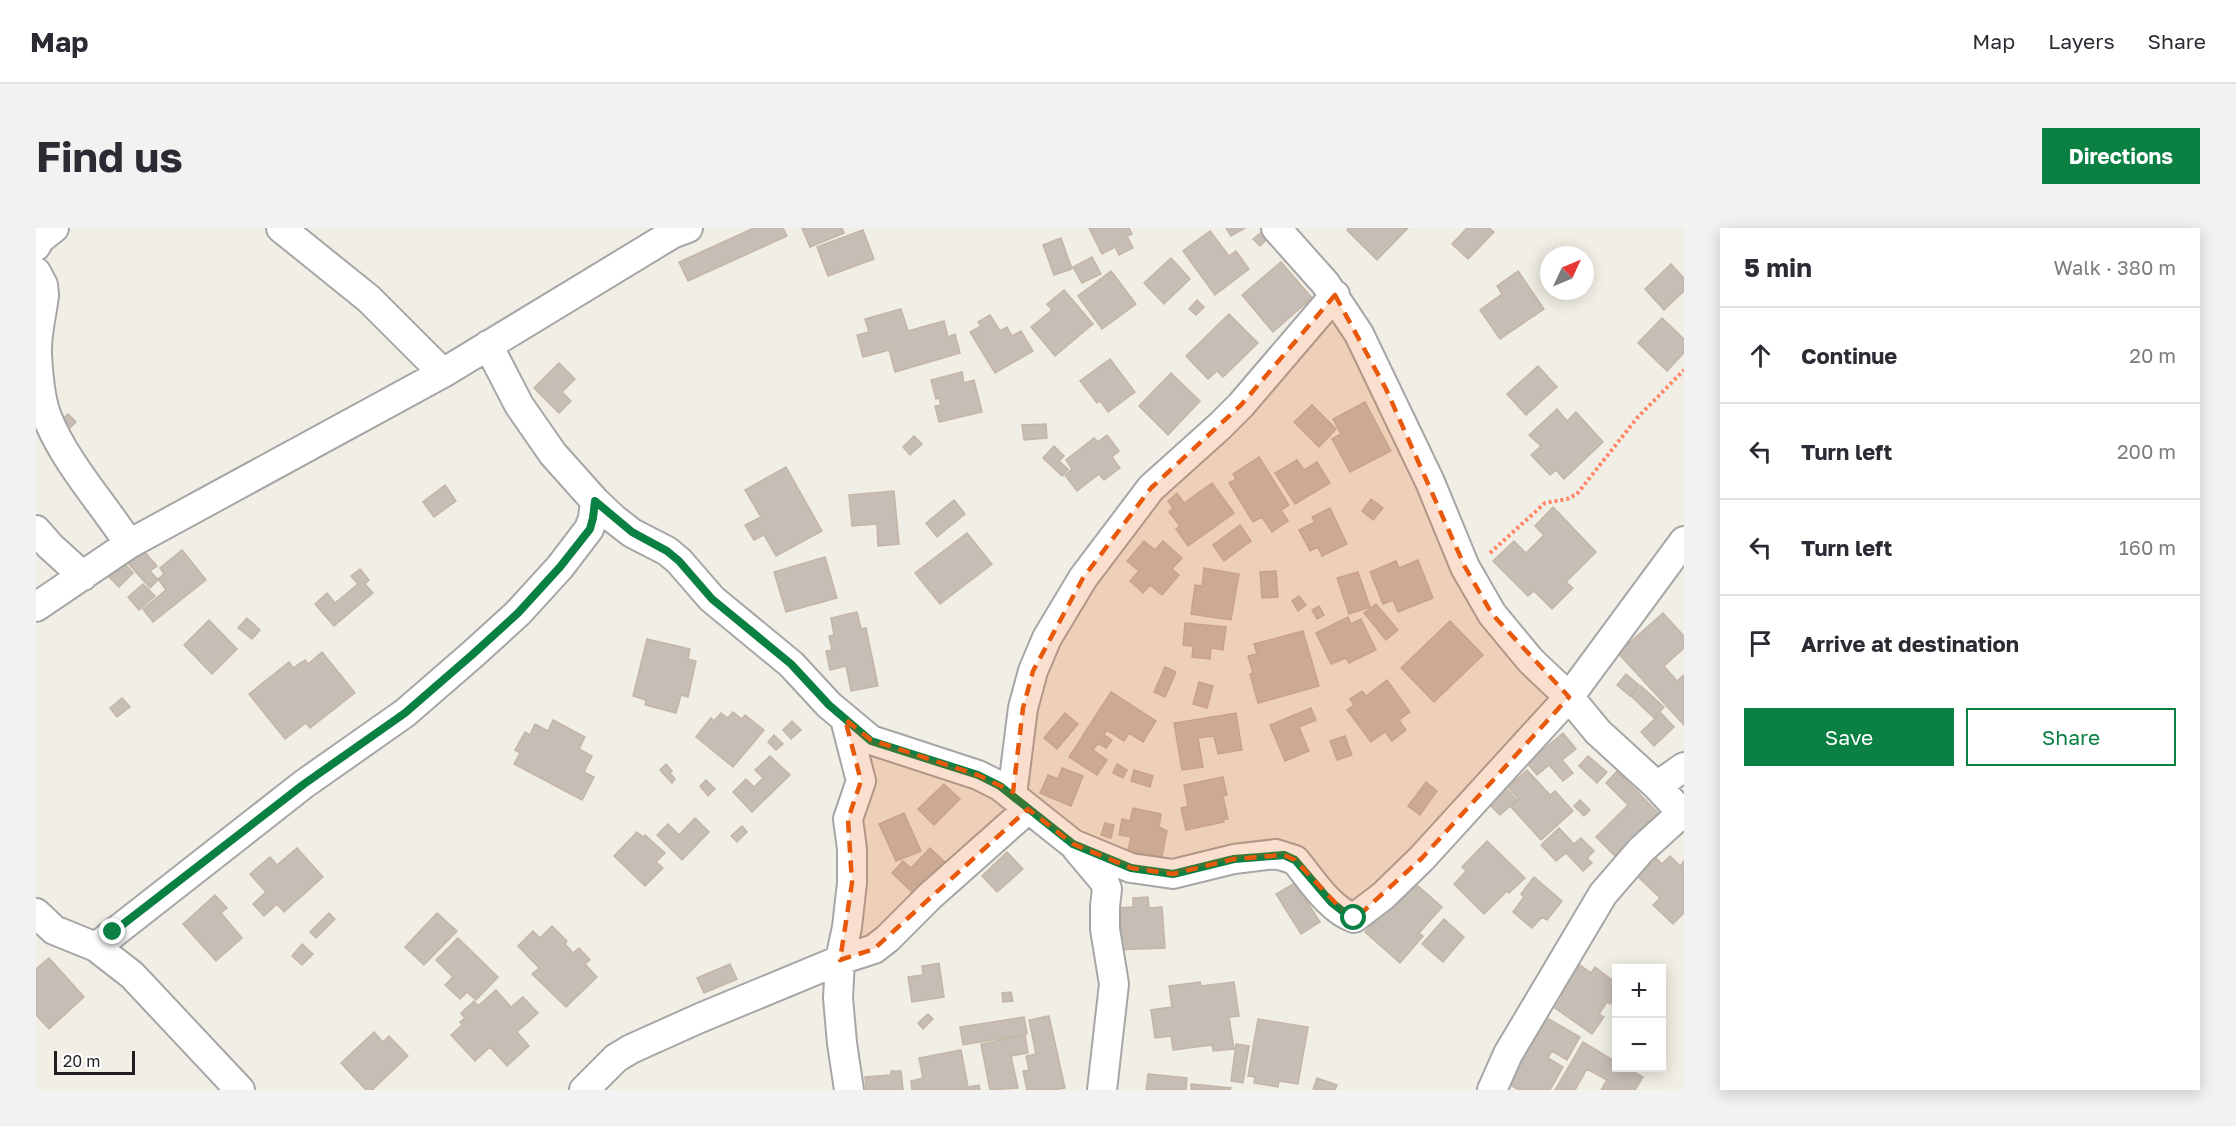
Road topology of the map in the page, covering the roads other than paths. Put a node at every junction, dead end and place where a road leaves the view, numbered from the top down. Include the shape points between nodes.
1 (54, 228) edge
2 (281, 228) edge
3 (1276, 228) edge
4 (677, 230) edge
5 (36, 246) edge
6 (36, 272) edge
7 (1335, 295) junction
8 (488, 345) junction
9 (443, 373) junction
10 (595, 501) junction
11 (36, 530) edge
12 (1684, 541) edge
13 (129, 544) junction
14 (83, 576) junction
15 (36, 607) edge
16 (1569, 697) junction
17 (845, 718) junction
18 (1684, 767) edge
19 (1657, 786) junction
20 (1020, 802) junction
21 (1683, 814) edge
22 (1073, 844) junction
23 (36, 913) edge
24 (96, 947) junction
25 (840, 960) junction
26 (240, 1090) edge
27 (584, 1090) edge
28 (849, 1090) edge
29 (1102, 1090) edge
30 (1492, 1090) edge

1 - 5 street
2 - 9 street via 369,299
3 - 7 street
4 - 8 street
6 - 13 street via 44,295 37,352 47,416 68,459
7 - 16 street via 1386,389 1468,572 1499,623
7 - 20 street via 1241,405 1151,488 1083,578 1047,638 1033,671 1023,708
8 - 9 street
8 - 10 street via 519,405 553,454
9 - 13 street
10 - 17 street via 632,532 679,561 712,599 791,664
10 - 24 street via 590,529 518,613 473,654 405,713 304,784
11 - 14 street
12 - 16 street
13 - 14 street
14 - 15 street
16 - 19 street via 1598,732
16 - 22 street via 1422,858 1354,918 1331,902 1295,860 1284,855 1234,859 1173,874 1122,865
17 - 20 street via 871,741 978,775
17 - 25 street via 861,780 848,819 852,883
18 - 19 street
19 - 21 street
20 - 22 street
20 - 25 street via 887,939 874,949
21 - 30 street via 1641,850 1603,894 1508,1054
22 - 29 street via 1107,889 1105,929 1114,984
23 - 24 street via 54,930
24 - 26 street via 132,975
25 - 27 street via 631,1050 616,1058
25 - 28 street via 838,998

